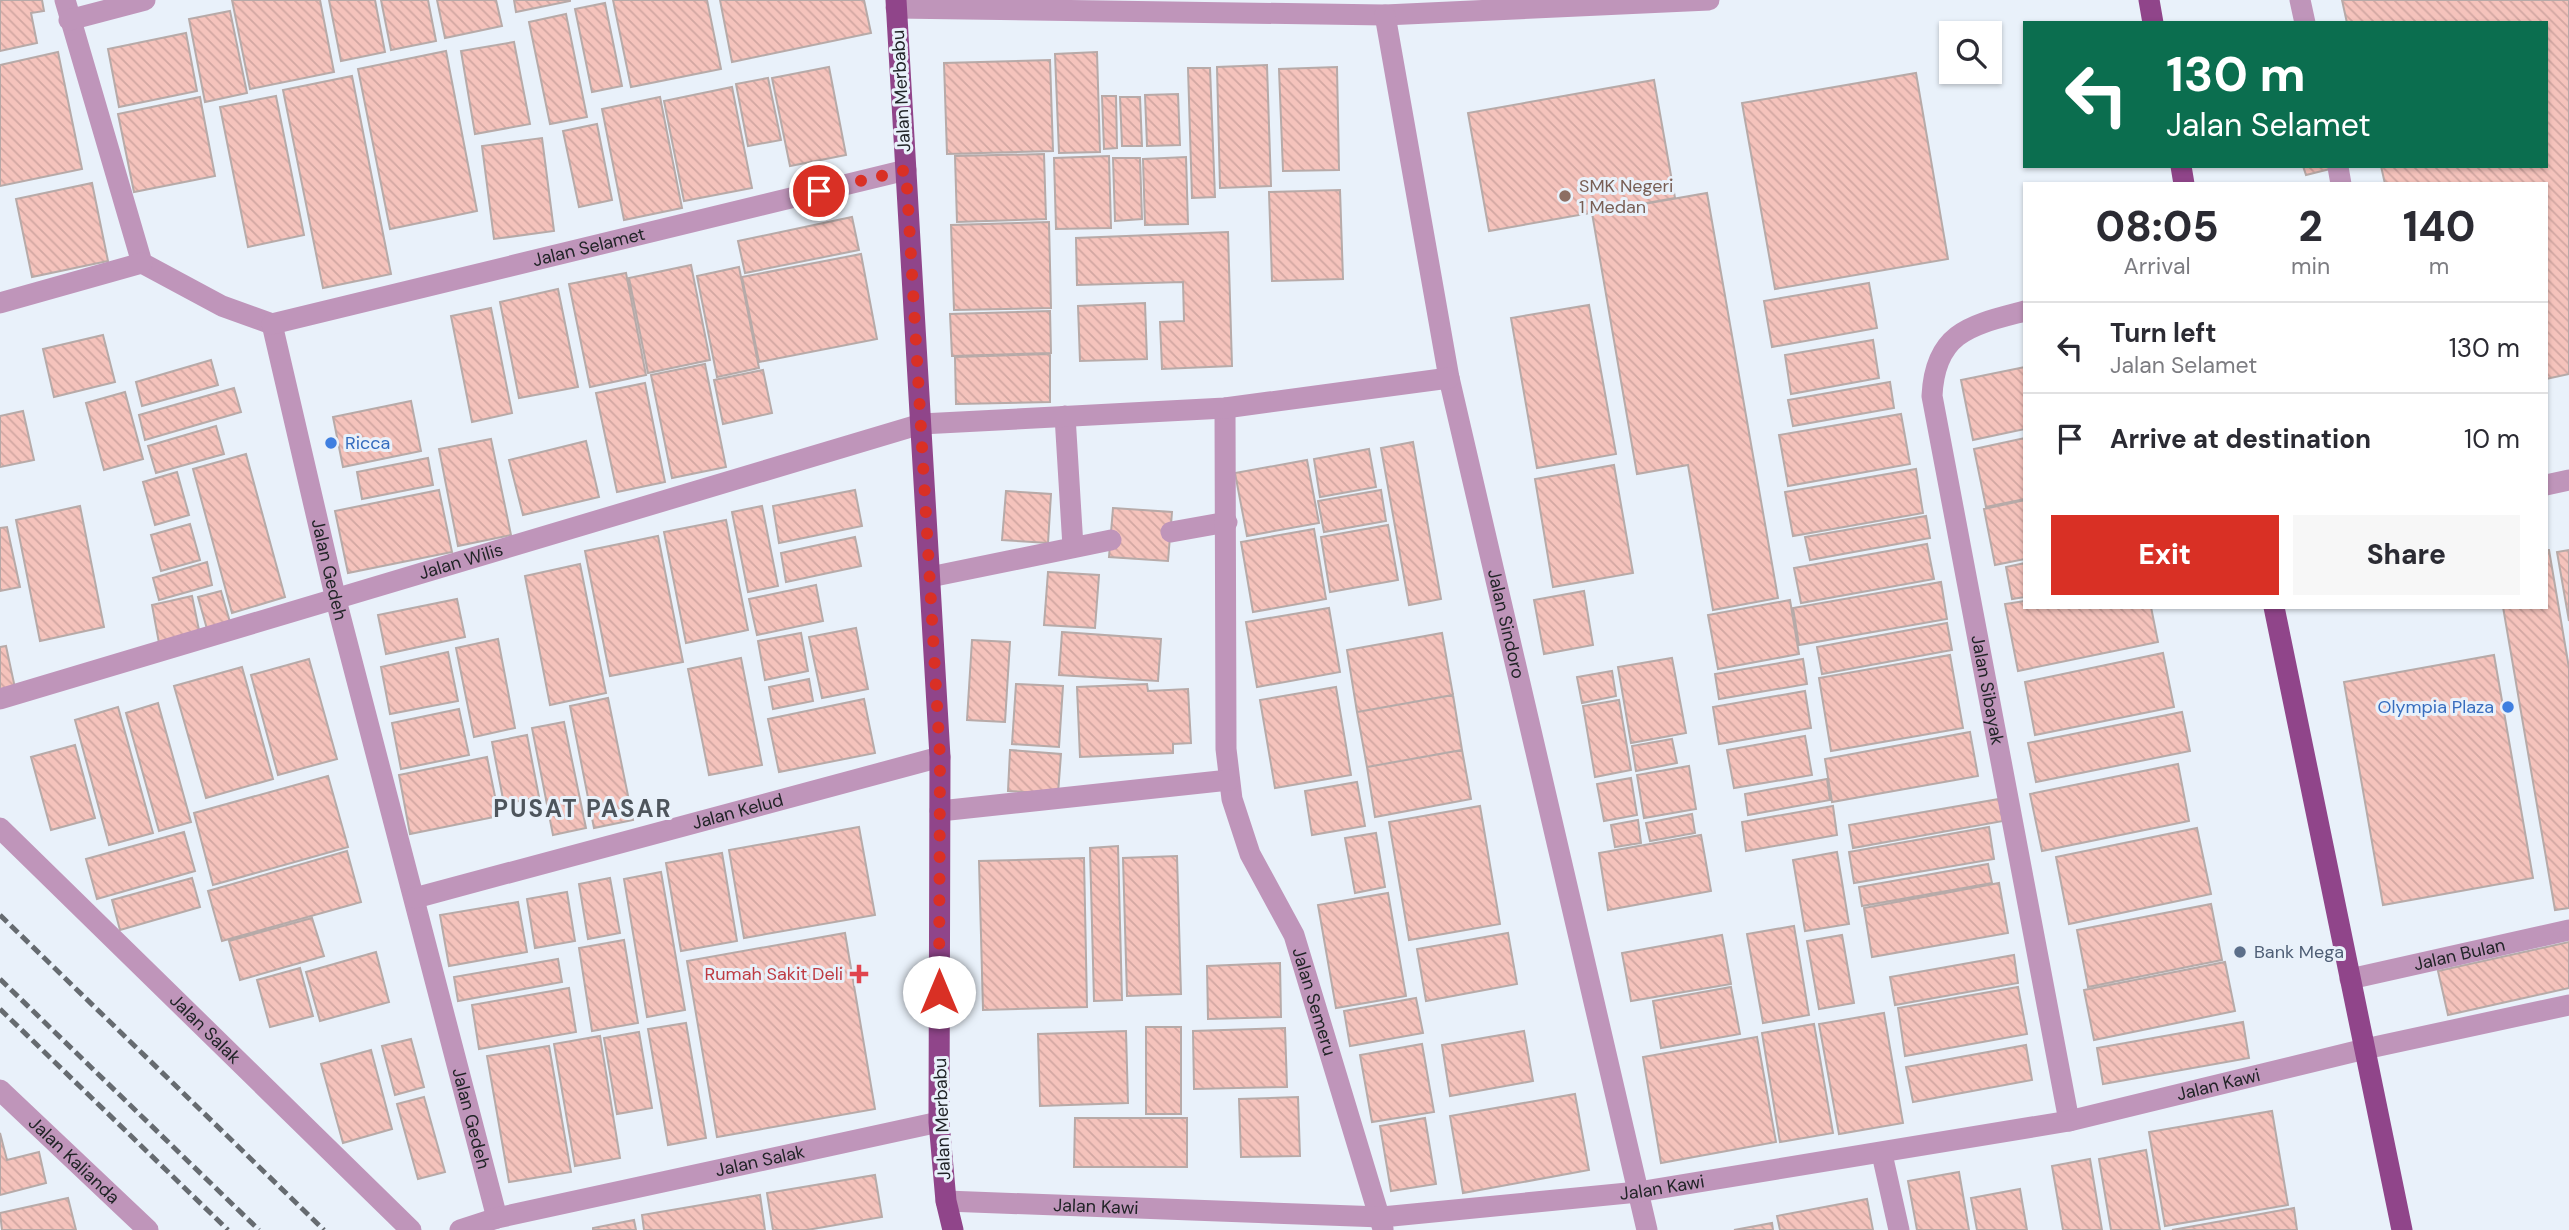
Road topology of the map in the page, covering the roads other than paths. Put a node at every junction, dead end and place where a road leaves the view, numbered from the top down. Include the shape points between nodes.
1 (145, 0) edge
2 (1709, 0) edge
3 (2149, 0) edge
4 (2300, 0) edge
5 (896, 4) edge
6 (67, 10) edge
7 (1385, 15) junction
8 (2153, 21) edge
9 (2305, 21) edge
10 (906, 170) junction
11 (142, 263) junction
12 (0, 303) edge
13 (2023, 312) edge
14 (272, 324) junction
15 (1449, 378) junction
16 (1225, 408) junction
17 (1065, 416) junction
18 (921, 424) junction
19 (2569, 480) edge
20 (2548, 485) edge
21 (1227, 522) junction
22 (1171, 532) dead end
23 (1111, 540) dead end
24 (1073, 547) junction
25 (930, 577) junction
26 (336, 600) junction
27 (2274, 609) edge
28 (0, 699) edge
29 (940, 757) junction
30 (1229, 780) junction
31 (940, 811) junction
32 (0, 828) edge
33 (415, 898) junction
34 (2569, 930) edge
35 (2350, 979) junction
36 (2569, 1004) edge
37 (2365, 1049) junction
38 (0, 1090) edge
39 (2068, 1121) junction
40 (939, 1122) junction
41 (1882, 1154) junction
42 (1638, 1192) junction
43 (946, 1202) junction
44 (497, 1218) junction
45 (1383, 1223) edge
46 (148, 1230) edge
47 (411, 1230) edge
48 (460, 1230) edge
49 (953, 1230) edge
50 (1647, 1230) edge
51 (1899, 1230) edge
52 (2402, 1230) edge

1 - 6 street
2 - 7 street
3 - 8 main road
4 - 9 street
5 - 7 street
5 - 10 main road, Jalan Merbabu
6 - 11 street
7 - 15 street, Jalan Sindoro
10 - 14 street, Jalan Selamet
10 - 18 main road, Jalan Merbabu
11 - 12 street
11 - 14 street via 222,306
13 - 39 street, Jalan Sibayak via 1969,326 1954,339 1933,377 1932,396
14 - 26 street, Jalan Gedeh
15 - 16 street, Jalan Wilis
15 - 42 street, Jalan Sindoro
16 - 17 street, Jalan Wilis
16 - 21 street, Jalan Semeru
17 - 18 street, Jalan Wilis
17 - 24 street
18 - 25 main road, Jalan Merbabu
18 - 26 street, Jalan Wilis
19 - 20 street
21 - 22 street
21 - 30 street, Jalan Semeru
23 - 24 street
24 - 25 street
25 - 29 main road, Jalan Merbabu
26 - 28 street, Jalan Wilis
26 - 33 street, Jalan Gedeh
27 - 35 main road
29 - 31 main road, Jalan Merbabu
29 - 33 street, Jalan Kelud
30 - 31 street
30 - 45 street, Jalan Semeru via 1250,854 1294,935
31 - 40 main road, Jalan Merbabu
32 - 47 street, Jalan Salak
33 - 44 street, Jalan Gedeh
34 - 35 street, Jalan Bulan
35 - 37 main road
36 - 37 street
37 - 39 street, Jalan Kawi
37 - 52 main road
38 - 46 street, Jalan Kalianda
39 - 41 street, Jalan Kawi
40 - 43 main road, Jalan Merbabu
40 - 44 street, Jalan Salak
41 - 42 street, Jalan Kawi
41 - 51 street
42 - 45 street, Jalan Kawi
42 - 50 street, Jalan Sindoro
43 - 45 street, Jalan Kawi
43 - 49 main road, Jalan Merbabu
44 - 48 street, Jalan Salak

